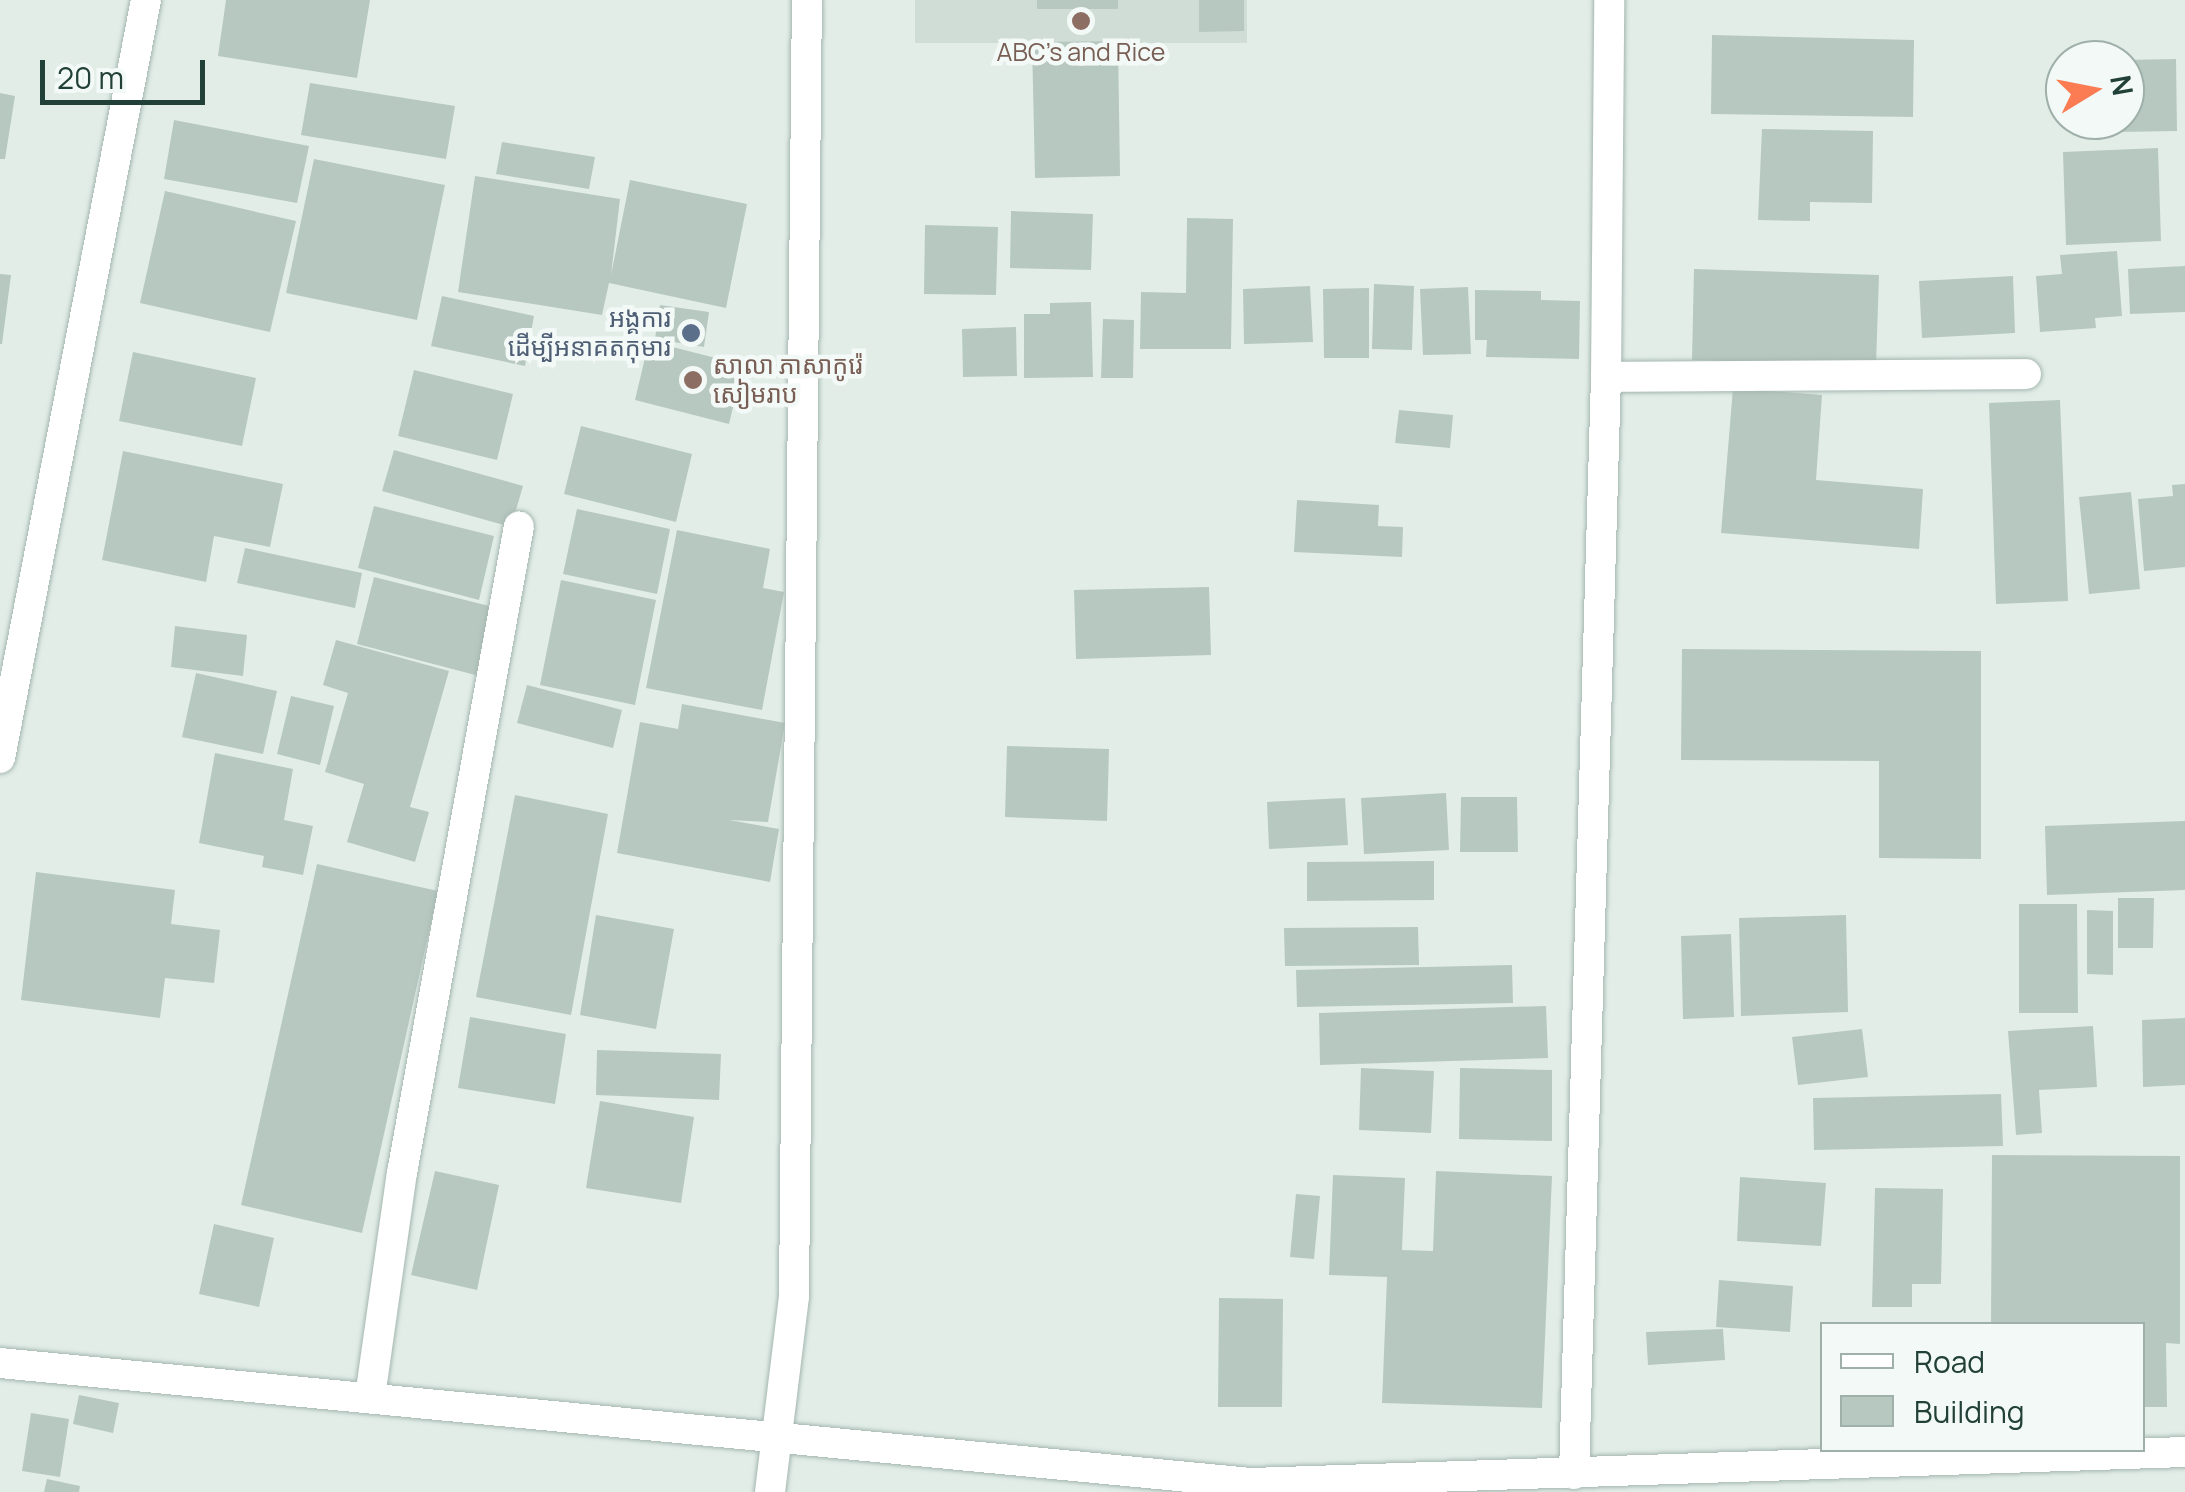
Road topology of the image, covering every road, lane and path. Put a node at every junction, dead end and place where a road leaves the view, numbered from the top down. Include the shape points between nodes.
1 (146, 0) edge
2 (807, 0) edge
3 (1609, 0) edge
4 (2026, 374) dead end
5 (1606, 376) junction
6 (518, 526) dead end
7 (0, 758) edge
8 (0, 1363) edge
9 (370, 1398) junction
10 (772, 1440) junction
11 (2185, 1452) edge
12 (1574, 1474) junction
13 (770, 1492) edge

1 - 7 street
2 - 10 street via 794,1297
3 - 5 street
4 - 5 street
5 - 12 street
6 - 9 street via 402,1173
8 - 9 street
9 - 10 street
10 - 12 street via 1251,1483
10 - 13 street
11 - 12 street

